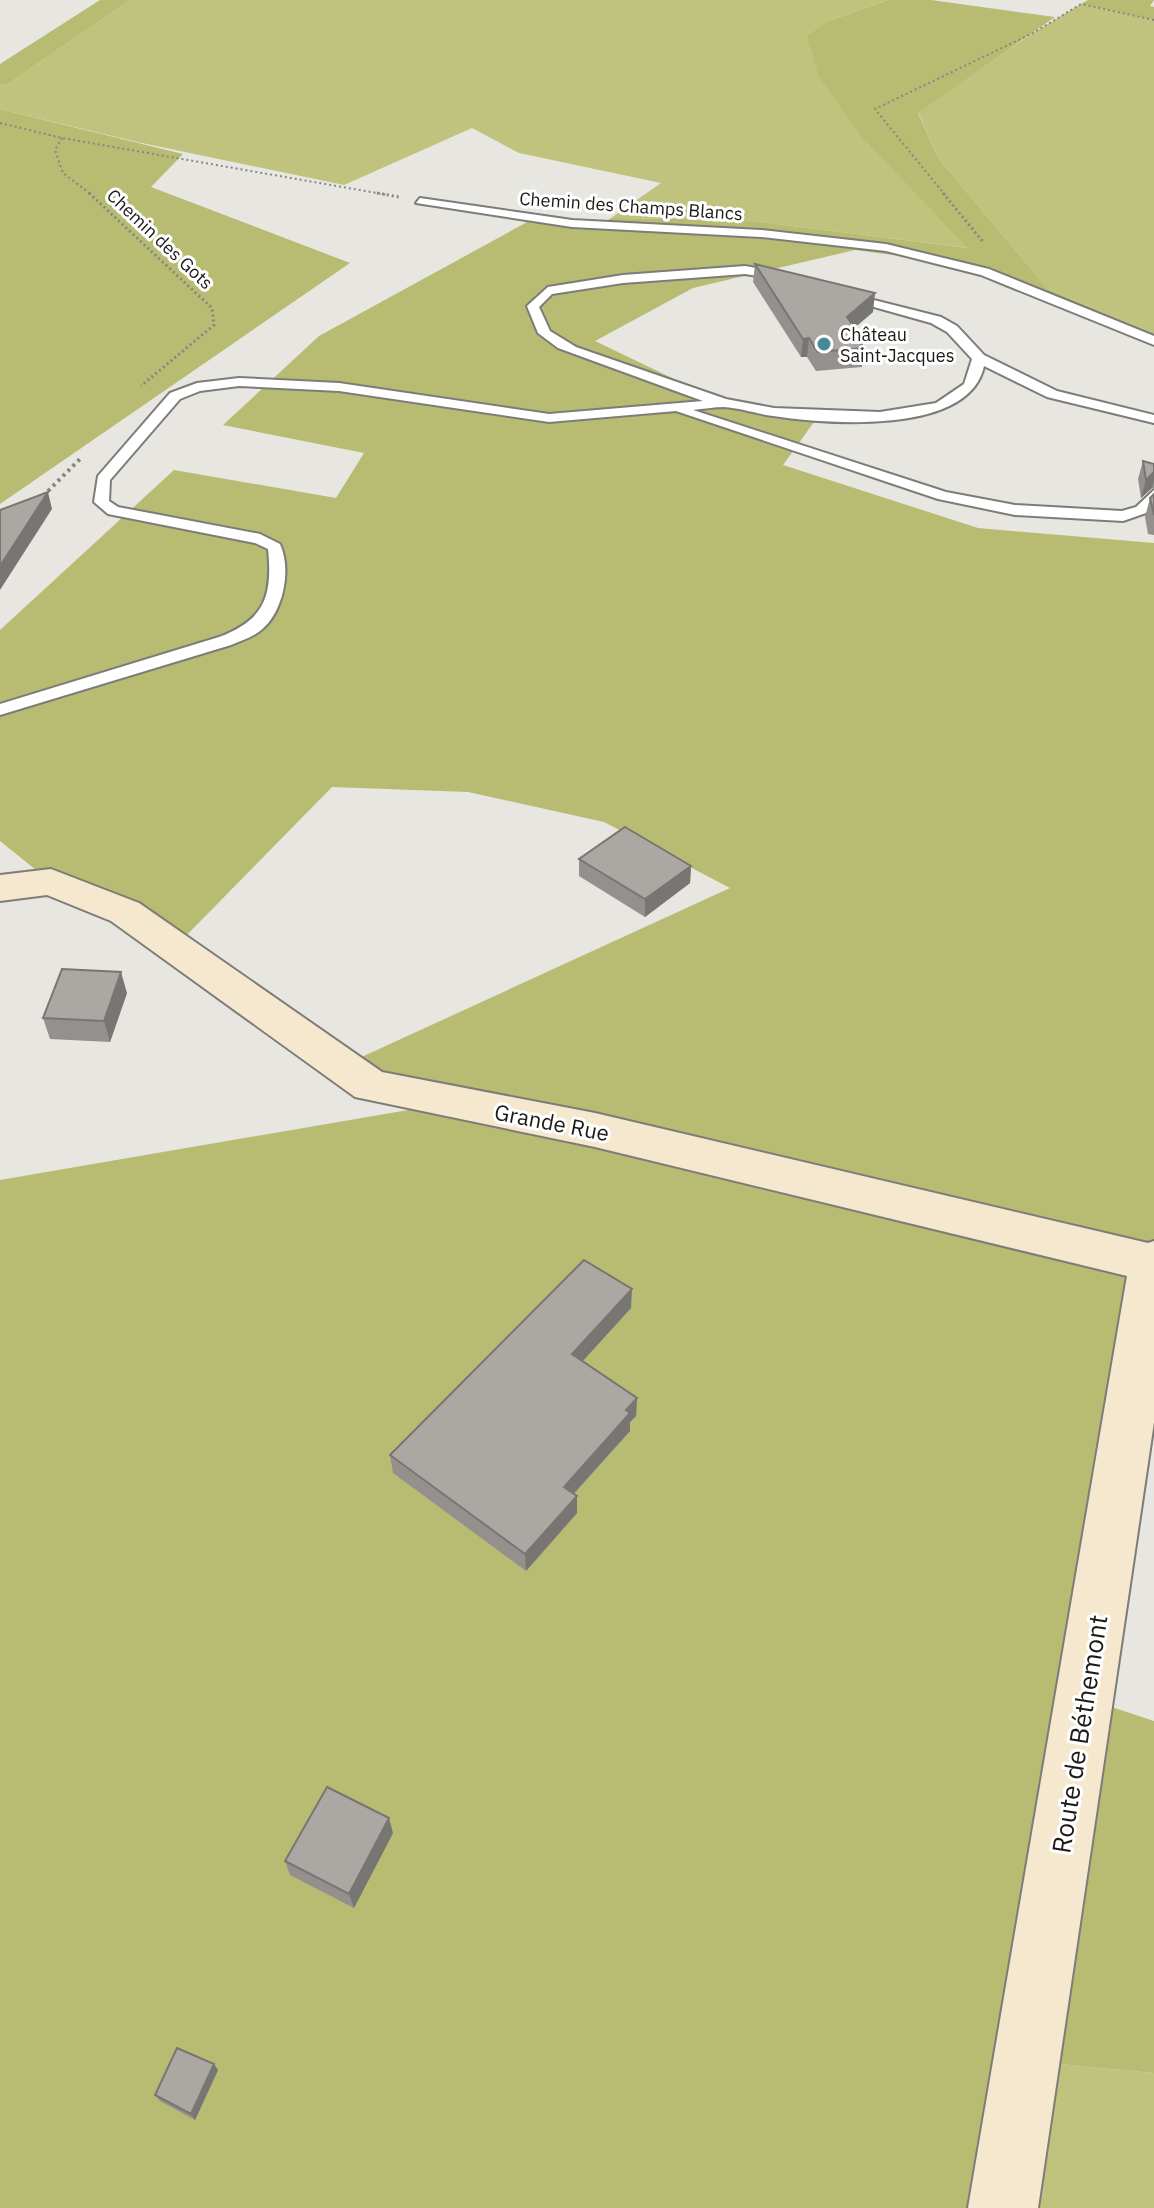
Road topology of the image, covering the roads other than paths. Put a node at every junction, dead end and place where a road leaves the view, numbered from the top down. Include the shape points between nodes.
1 (420, 201) road end
2 (794, 285) edge
3 (831, 291) edge
4 (1154, 341) edge
5 (979, 358) junction
6 (724, 403) junction
7 (676, 408) junction
8 (1154, 419) edge
9 (1154, 494) edge
10 (0, 710) edge
11 (0, 888) edge
12 (1154, 1262) edge
13 (1003, 2208) edge

1 - 4 lane, Chemin des Champs Blancs via 531,220 771,233 930,256 1027,287
2 - 6 lane via 745,270 623,279 548,291 533,306 536,323 554,341
3 - 5 lane via 936,320
5 - 6 lane via 976,378 961,395 905,415 835,418
5 - 8 lane via 1052,394
6 - 7 lane
7 - 9 lane via 943,496 1015,510 1123,516 1141,510
7 - 10 lane via 549,418 277,383 197,387 175,396 103,479 101,502 113,511 260,539 275,547 278,563 270,611 254,628 225,641
11 - 12 street, Grande Rue via 51,882 125,912 370,1086 595,1130
12 - 13 street, Route de Béthemont

